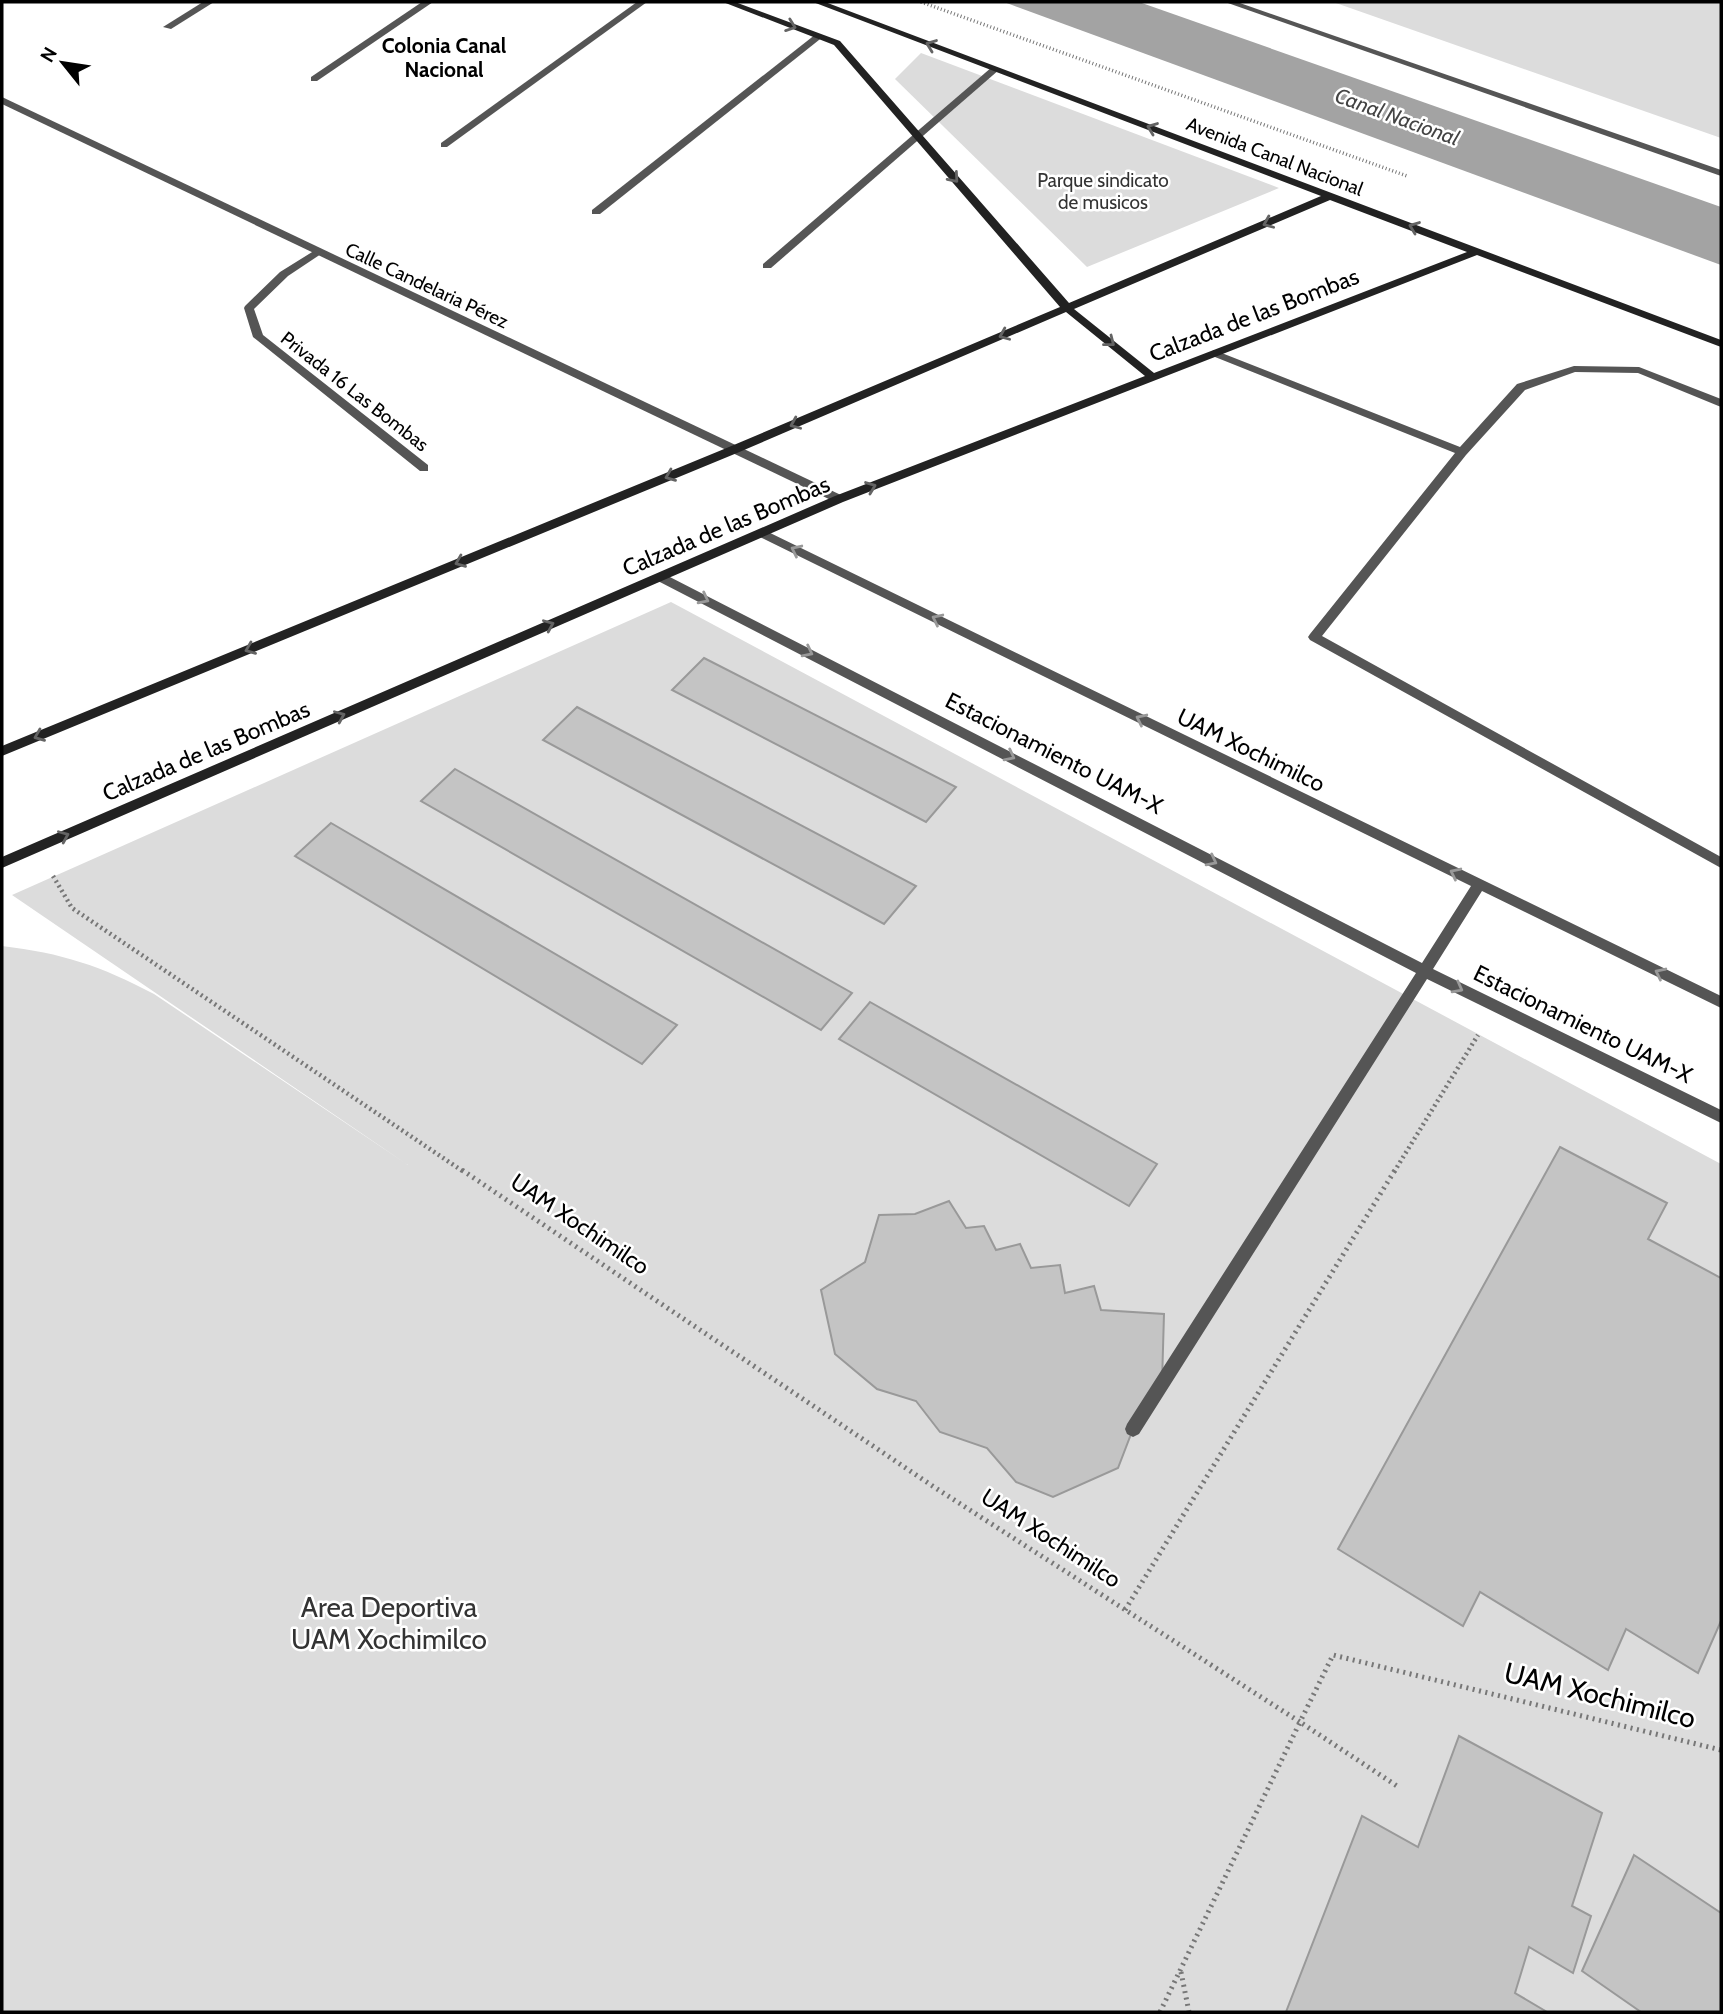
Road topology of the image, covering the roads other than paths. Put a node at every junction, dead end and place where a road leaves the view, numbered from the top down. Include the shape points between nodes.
1 (209, 2) edge
2 (428, 2) edge
3 (642, 2) edge
4 (727, 2) edge
5 (817, 2) edge
6 (1229, 2) edge
7 (168, 27) dead end
8 (819, 36) junction
9 (995, 69) junction
10 (314, 79) dead end
11 (2, 100) edge
12 (916, 135) junction
13 (444, 145) dead end
14 (1721, 173) edge
15 (1331, 196) junction
16 (596, 212) dead end
17 (1478, 251) junction
18 (317, 252) junction
19 (767, 266) dead end
20 (1067, 308) junction
21 (1721, 344) edge
22 (1214, 353) junction
23 (1153, 377) junction
24 (1721, 403) edge
25 (733, 450) junction
26 (1462, 452) junction
27 (424, 468) dead end
28 (839, 499) junction
29 (762, 533) junction
30 (660, 577) junction
31 (2, 751) edge
32 (2, 863) edge
33 (1721, 863) edge
34 (1479, 885) junction
35 (1426, 971) junction
36 (1721, 1002) edge
37 (1721, 1117) edge
38 (1133, 1429) dead end

1 - 7 street
2 - 10 street
3 - 13 street
4 -> 8 main road
9 -> 5 main road, Avenida Canal Nacional
6 - 14 street
8 - 12 main road via 837,43
8 - 16 street
9 - 12 street
15 -> 9 main road, Avenida Canal Nacional
11 - 18 street, Calle Candelaria Pérez
12 - 19 street
12 -> 20 main road
17 -> 15 main road, Avenida Canal Nacional
15 -> 20 main road
17 - 21 main road, Avenida Canal Nacional
17 - 22 main road, Calzada de las Bombas
18 - 25 street, Calle Candelaria Pérez
18 - 27 street, Privada 16 Las Bombas via 284,274 248,308 258,337
20 -> 23 main road
20 -> 25 main road
22 - 23 main road, Calzada de las Bombas
22 - 26 street
28 -> 23 main road, Calzada de las Bombas
24 - 26 street via 1639,370 1574,369 1521,387
25 - 28 street, Calle Candelaria Pérez
25 -> 31 main road
26 - 33 street via 1314,637
28 - 29 main road, Calzada de las Bombas
29 - 30 main road, Calzada de las Bombas
34 -> 29 street, UAM Xochimilco
32 -> 30 main road, Calzada de las Bombas
30 -> 35 street, Estacionamiento UAM-X
34 - 35 street
36 -> 34 street, UAM Xochimilco
35 -> 37 street, Estacionamiento UAM-X
35 - 38 street

